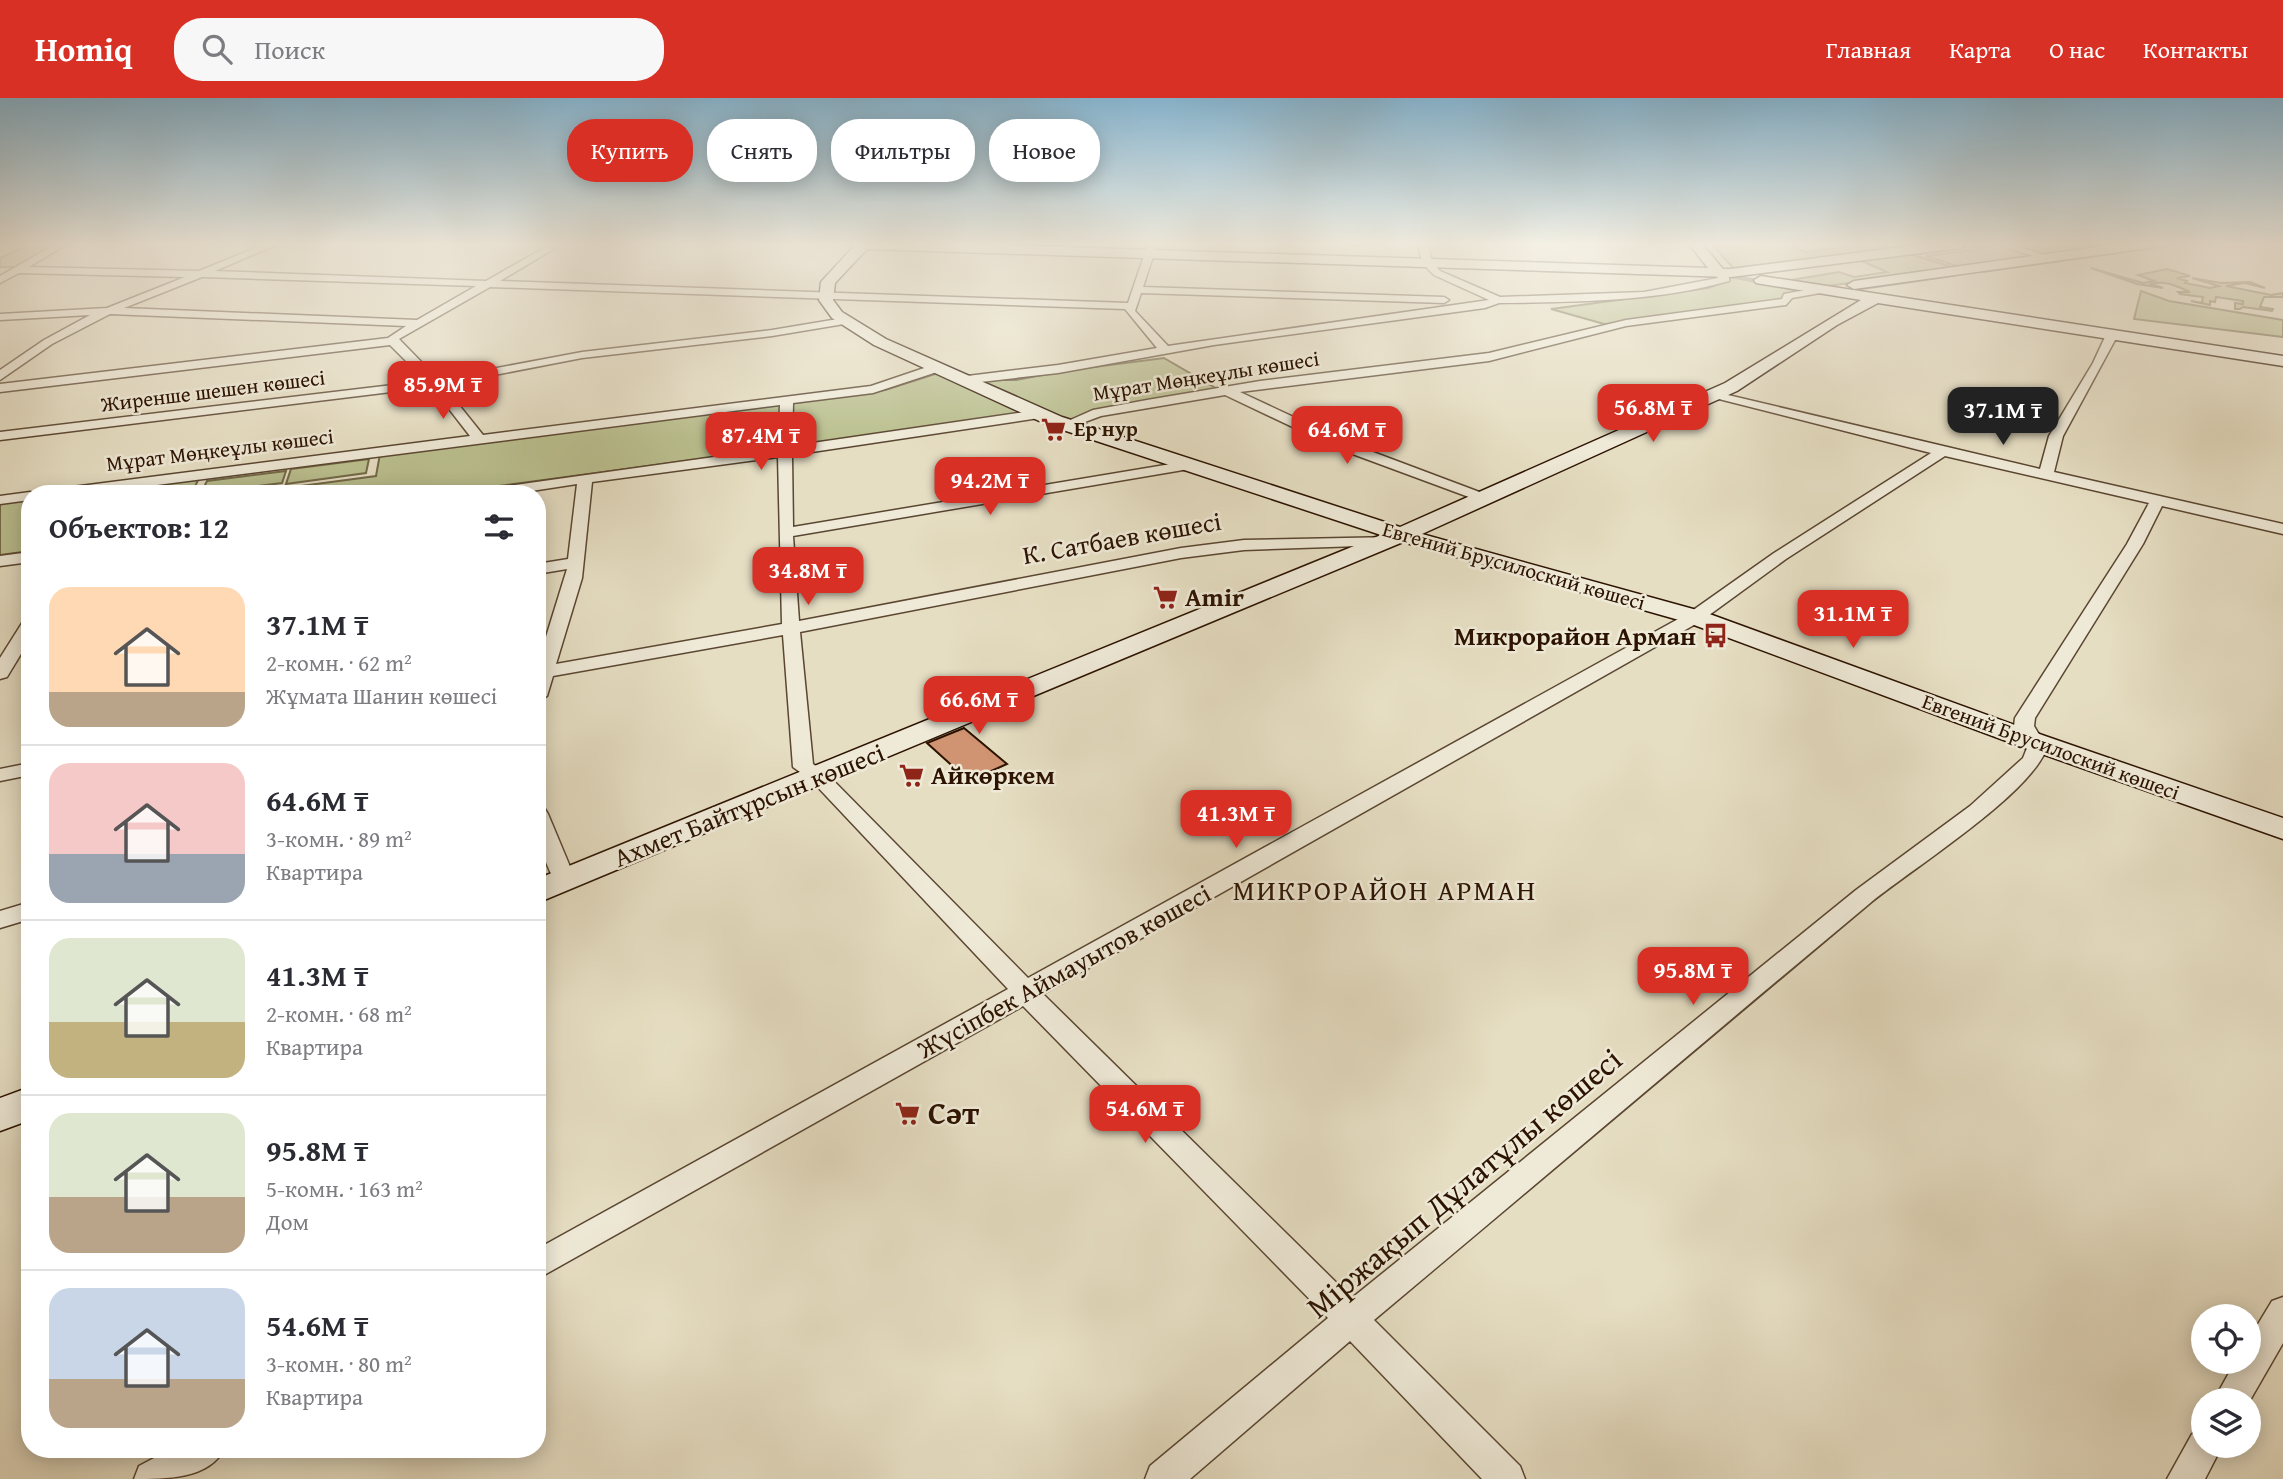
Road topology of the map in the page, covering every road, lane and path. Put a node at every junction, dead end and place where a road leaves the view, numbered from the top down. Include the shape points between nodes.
1 (115, 308) edge
2 (442, 308) edge
3 (830, 308) edge
4 (1131, 308) edge
5 (1461, 308) edge
6 (1574, 308) edge
7 (1737, 308) edge
8 (1855, 308) edge
9 (1941, 308) edge
10 (1579, 310) dead end
11 (108, 311) junction
12 (0, 317) edge
13 (1603, 317) dead end
14 (844, 321) junction
15 (417, 323) junction
16 (1626, 323) junction
17 (2121, 337) junction
18 (393, 341) junction
19 (1166, 351) junction
20 (2283, 361) edge
21 (936, 368) junction
22 (0, 376) edge
23 (963, 380) junction
24 (435, 383) junction
25 (0, 388) edge
26 (1227, 391) junction
27 (1715, 394) junction
28 (787, 400) junction
29 (1039, 414) junction
30 (1066, 425) junction
31 (0, 436) edge
32 (478, 438) junction
33 (783, 451) junction
34 (1943, 451) junction
35 (1189, 465) junction
36 (2046, 475) junction
37 (585, 478) junction
38 (138, 485) edge
39 (538, 485) edge
40 (21, 497) edge
41 (1485, 499) junction
42 (0, 500) edge
43 (2157, 501) junction
44 (2283, 529) edge
45 (786, 533) junction
46 (1395, 538) junction
47 (21, 558) edge
48 (0, 561) edge
49 (576, 563) junction
50 (546, 568) edge
51 (1695, 617) junction
52 (790, 628) junction
53 (15, 648) edge
54 (546, 659) edge
55 (546, 671) edge
56 (0, 673) edge
57 (2035, 742) junction
58 (21, 771) edge
59 (0, 775) edge
60 (818, 776) junction
61 (2283, 829) edge
62 (546, 836) edge
63 (565, 881) junction
64 (546, 888) edge
65 (21, 913) edge
66 (0, 920) edge
67 (1026, 992) junction
68 (21, 1107) edge
69 (0, 1115) edge
70 (546, 1260) edge
71 (2283, 1312) edge
72 (1350, 1320) junction
73 (2238, 1388) edge
74 (190, 1458) edge
75 (2197, 1458) edge
76 (152, 1479) edge
77 (1163, 1479) edge
78 (1507, 1479) edge
79 (2185, 1479) edge

1 - 11 street
2 - 15 street
3 - 14 main road, Евгений Брусилоский көшесі
4 - 19 street via 1135,320
5 - 19 street, Мұрат Мөңкеұлы көшесі
6 - 10 street
7 - 16 street, Мұрат Мөңкеұлы көшесі
8 - 27 main road, Ахмет Байтұрсын көшесі
9 - 17 main road
11 - 12 street
11 - 15 street
11 - 22 street via 65,332
13 - 16 street
14 - 21 main road, Евгений Брусилоский көшесі
14 - 24 street, Жиренше шешен көшесі via 582,355
15 - 18 street
16 - 26 street, Мұрат Мөңкеұлы көшесі via 1489,358
17 - 20 main road
17 - 36 street via 2111,337 2056,436
18 - 24 street
18 - 25 street
19 - 23 street, Мұрат Мөңкеұлы көшесі
21 - 23 main road, Евгений Брусилоский көшесі
21 - 28 street, Мұрат Мөңкеұлы көшесі via 881,387
23 - 29 main road, Евгений Брусилоский көшесі
24 - 31 street, Жиренше шешен көшесі
24 - 32 street
26 - 30 street, Мұрат Мөңкеұлы көшесі via 1098,413
26 - 41 street via 1344,446
27 - 34 street
27 - 41 main road, Ахмет Байтұрсын көшесі
28 - 32 street, Мұрат Мөңкеұлы көшесі
28 - 33 street
29 - 30 main road, Евгений Брусилоский көшесі
29 - 33 street
30 - 35 main road, Евгений Брусилоский көшесі
32 - 38 street, Мұрат Мөңкеұлы көшесі
33 - 37 street
33 - 45 street
34 - 36 street
34 - 51 street, Жүсіпбек Аймауытов көшесі
35 - 45 street
35 - 46 main road, Евгений Брусилоский көшесі
36 - 43 street
37 - 39 street
37 - 49 street
40 - 42 street
41 - 46 main road, Ахмет Байтұрсын көшесі
43 - 44 street
43 - 57 street via 2135,544 2025,718 2024,726
45 - 52 street
46 - 51 main road, Евгений Брусилоский көшесі
46 - 52 street, К. Сатбаев көшесі via 1201,550
46 - 60 main road, Ахмет Байтұрсын көшесі
47 - 48 street
49 - 50 street
49 - 54 street
51 - 57 main road, Евгений Брусилоский көшесі
51 - 67 street, Жүсіпбек Аймауытов көшесі
52 - 55 street, К. Сатбаев көшесі
52 - 60 street via 803,767
53 - 56 street
57 - 61 main road, Евгений Брусилоский көшесі
57 - 72 street, Міржақып Дұлатұлы көшесі via 2032,761 1978,811 1864,896
58 - 59 street
60 - 63 main road, Ахмет Байтұрсын көшесі
60 - 67 street
62 - 63 street
63 - 64 main road, Ахмет Байтұрсын көшесі
65 - 66 street
67 - 70 street, Жүсіпбек Аймауытов көшесі
67 - 72 street
68 - 69 main road
71 - 73 street
72 - 77 street, Міржақып Дұлатұлы көшесі
72 - 78 street
74 - 76 street
75 - 79 street

